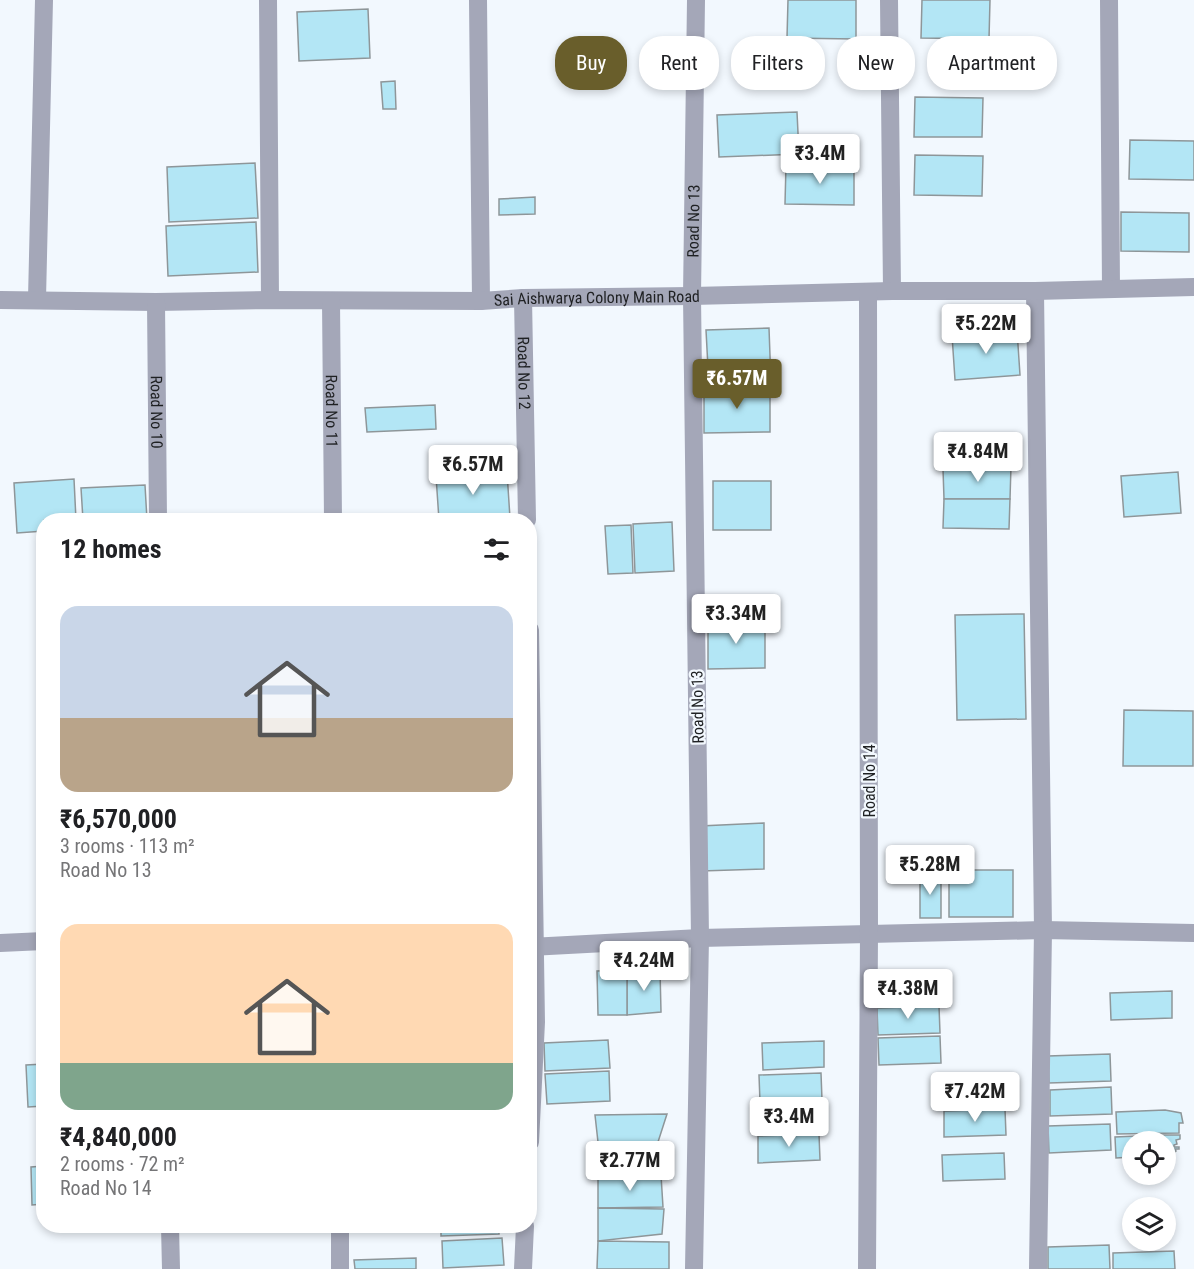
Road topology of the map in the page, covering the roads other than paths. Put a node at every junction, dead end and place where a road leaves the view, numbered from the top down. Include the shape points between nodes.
1 (44, 0) edge
2 (268, 0) edge
3 (478, 0) edge
4 (696, 0) edge
5 (889, 0) edge
6 (1109, 0) edge
7 (1194, 287) edge
8 (1111, 289) junction
9 (892, 291) junction
10 (1035, 291) junction
11 (868, 292) junction
12 (692, 296) junction
13 (523, 298) junction
14 (37, 299) junction
15 (0, 300) edge
16 (270, 300) junction
17 (331, 301) junction
18 (481, 301) junction
19 (156, 303) junction
20 (159, 513) edge
21 (333, 513) edge
22 (527, 513) edge
23 (1043, 930) junction
24 (1194, 933) edge
25 (869, 934) junction
26 (700, 938) junction
27 (36, 941) edge
28 (0, 943) edge
29 (537, 947) edge
30 (170, 1233) edge
31 (340, 1233) edge
32 (525, 1233) edge
33 (171, 1269) edge
34 (340, 1269) edge
35 (522, 1269) edge
36 (694, 1269) edge
37 (867, 1269) edge
38 (1038, 1269) edge

1 - 14 street
2 - 16 street
3 - 18 street
4 - 12 street, Road No 13
5 - 9 street
6 - 8 street
7 - 8 street, Sai Aishwarya Colony Main Road
8 - 10 street, Sai Aishwarya Colony Main Road
9 - 10 street, Sai Aishwarya Colony Main Road
9 - 11 street, Sai Aishwarya Colony Main Road
10 - 23 street
11 - 12 street, Sai Aishwarya Colony Main Road
11 - 25 street, Road No 14
12 - 13 street, Sai Aishwarya Colony Main Road
12 - 26 street, Road No 13
13 - 18 street, Sai Aishwarya Colony Main Road
13 - 22 street, Road No 12
14 - 15 street, Sai Aishwarya Colony Main Road
14 - 19 street, Sai Aishwarya Colony Main Road
16 - 17 street, Sai Aishwarya Colony Main Road
16 - 19 street, Sai Aishwarya Colony Main Road
17 - 18 street, Sai Aishwarya Colony Main Road
17 - 21 street, Road No 11
19 - 20 street, Road No 10
23 - 24 street
23 - 25 street
23 - 38 street
25 - 26 street
25 - 37 street, Road No 14
26 - 29 street
26 - 36 street, Road No 13
27 - 28 street
30 - 33 street
31 - 34 street
32 - 35 street

